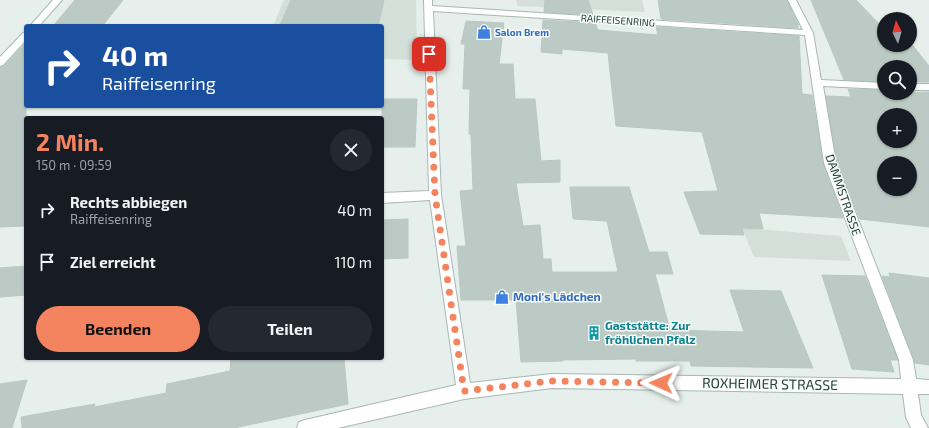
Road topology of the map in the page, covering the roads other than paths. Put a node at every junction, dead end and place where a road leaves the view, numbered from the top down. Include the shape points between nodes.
1 (58, 0) edge
2 (792, 0) edge
3 (428, 4) edge
4 (36, 24) edge
5 (809, 33) junction
6 (24, 37) edge
7 (0, 63) edge
8 (816, 84) junction
9 (877, 86) edge
10 (917, 86) edge
11 (929, 87) edge
12 (435, 195) junction
13 (384, 198) edge
14 (910, 386) junction
15 (929, 387) edge
16 (464, 391) junction
17 (304, 428) edge
18 (920, 428) edge

1 - 4 street
2 - 5 street, DAMMSTRASSE
3 - 5 street, RAIFFEISENRING
3 - 12 street, RAIFFEISENRING
5 - 8 street, DAMMSTRASSE
6 - 7 street
8 - 9 street
8 - 14 street, DAMMSTRASSE via 830,164 906,360
10 - 11 street
12 - 13 street
12 - 16 street, RAIFFEISENRING
14 - 15 street, ROXHEIMER STRASSE
14 - 16 street, ROXHEIMER STRASSE via 552,381
14 - 18 street, DAMMSTRASSE via 914,417
16 - 17 street, ROXHEIMER STRASSE

